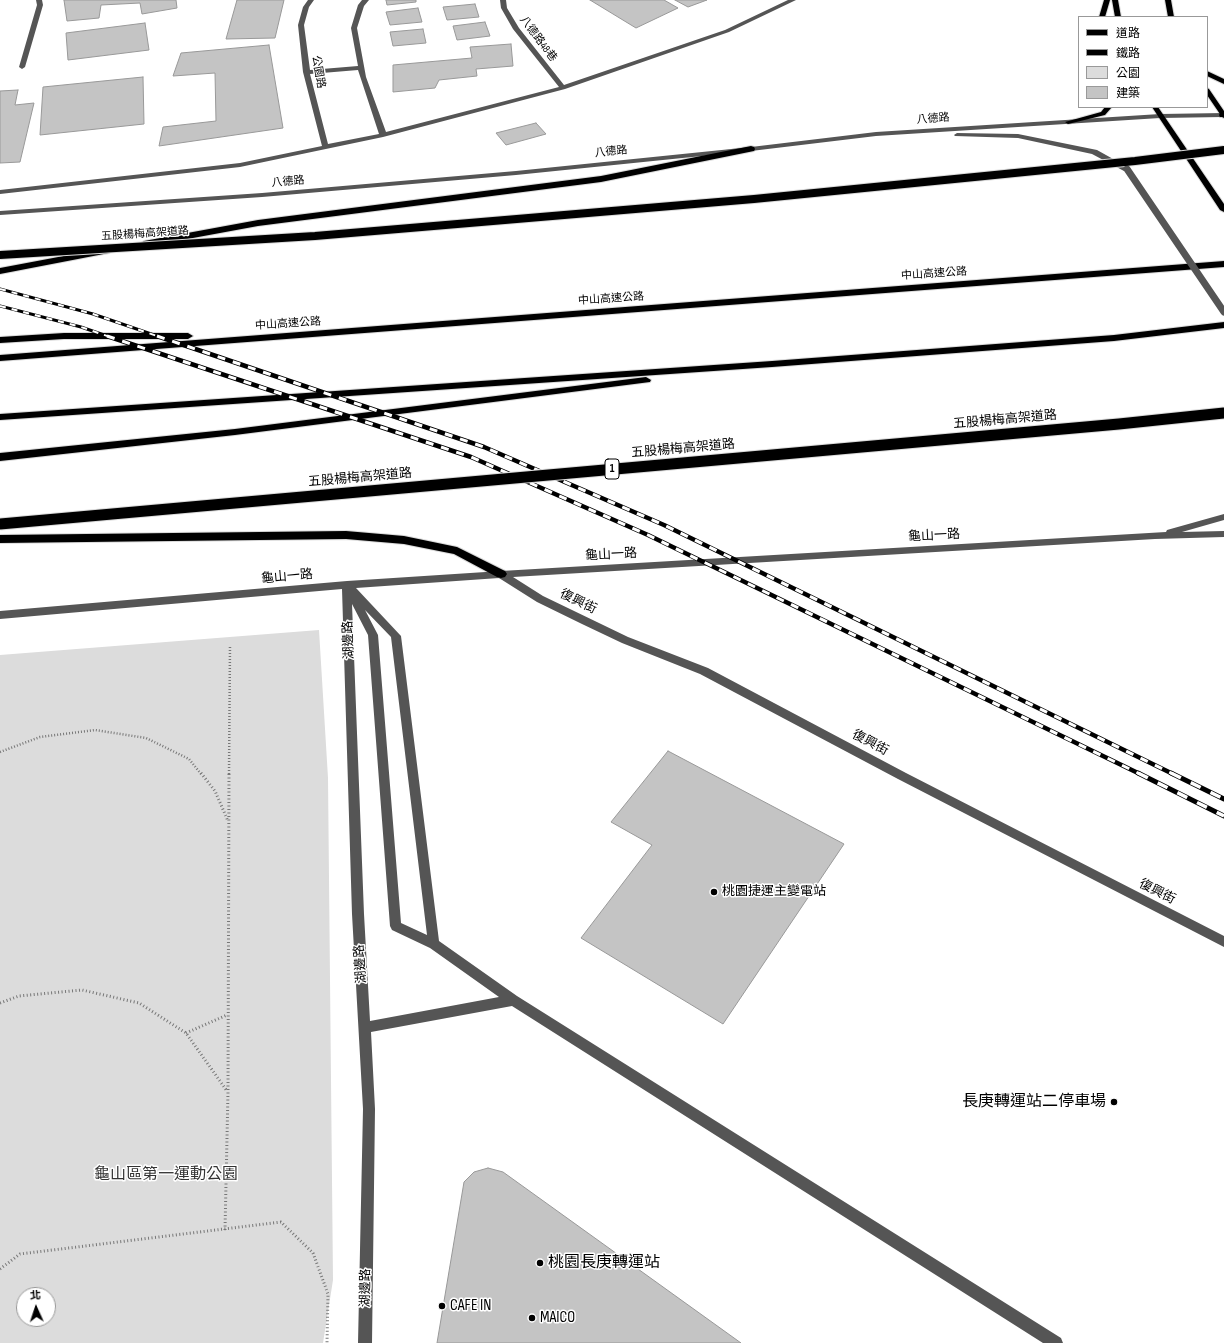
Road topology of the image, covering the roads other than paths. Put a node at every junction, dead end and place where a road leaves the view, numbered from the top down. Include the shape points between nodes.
1 (39, 0) edge
2 (311, 0) edge
3 (366, 0) edge
4 (503, 0) edge
5 (793, 0) edge
6 (1107, 0) edge
7 (1115, 0) edge
8 (1168, 0) edge
9 (1102, 16) edge
10 (1118, 16) edge
11 (1172, 16) edge
12 (22, 67) dead end
13 (361, 68) junction
14 (306, 72) junction
15 (1208, 74) edge
16 (1224, 82) edge
17 (563, 88) junction
18 (1208, 91) edge
19 (1108, 108) edge
20 (1156, 108) edge
21 (1224, 115) edge
22 (1160, 116) junction
23 (1068, 122) junction
24 (876, 134) junction
25 (383, 135) junction
26 (326, 148) junction
27 (751, 150) junction
28 (1224, 150) edge
29 (0, 192) edge
30 (1224, 210) edge
31 (0, 213) edge
32 (0, 255) edge
33 (1224, 264) edge
34 (0, 271) edge
35 (1224, 312) edge
36 (1224, 325) edge
37 (277, 336) junction
38 (0, 340) edge
39 (0, 358) edge
40 (772, 364) junction
41 (1224, 413) edge
42 (0, 417) edge
43 (0, 456) edge
44 (1224, 517) edge
45 (0, 524) edge
46 (1224, 534) edge
47 (1154, 536) junction
48 (0, 539) edge
49 (501, 574) junction
50 (348, 585) junction
51 (0, 614) edge
52 (1224, 942) edge
53 (434, 944) junction
54 (513, 1000) junction
55 (365, 1027) junction
56 (365, 1343) edge
57 (1056, 1343) edge

1 - 12 street via 40,5
2 - 14 street, 公園路 via 306,7 301,25
3 - 13 street via 361,5 354,28
4 - 17 street, 八德路48巷 via 504,8 516,29
5 - 17 street, 八德路 via 727,31
6 - 9 main road
7 - 10 main road
8 - 11 main road
13 - 14 street
13 - 25 street
14 - 26 street, 公園路
15 - 16 highway
17 - 25 street, 八德路
18 - 21 main road
19 - 23 main road via 1103,114
20 - 22 main road
21 - 22 street, 八德路
22 - 23 street, 八德路
22 - 30 main road
23 - 24 street, 八德路
24 - 27 street, 八德路
24 - 35 street, bridge via 1018,136 1094,152 1127,169
25 - 26 street, 八德路
26 - 29 street, 八德路 via 240,165
27 - 31 street, 八德路 via 278,194
27 - 34 highway via 601,179 258,223
28 - 32 highway, 五股楊梅高架道路, bridge via 746,200 315,236
33 - 37 highway, 中山高速公路
36 - 40 highway via 1114,338
37 - 38 highway via 64,336
37 - 39 highway, 中山高速公路
40 - 42 highway
40 - 43 highway via 235,432
41 - 45 highway, 五股楊梅高架道路 / 1, bridge
44 - 47 street
46 - 47 street, 龜山一路
47 - 49 street, 龜山一路
48 - 49 highway via 346,535 404,540 457,551
49 - 50 street, 龜山一路
49 - 52 street, 復興街 via 540,599 605,630 704,671
50 - 51 street, 龜山一路
50 - 53 street via 396,636
50 - 53 street via 373,635 396,926
50 - 55 street, 湖邊路 via 358,914
53 - 54 street
54 - 55 street
54 - 57 street
55 - 56 street, 湖邊路 via 368,1109

